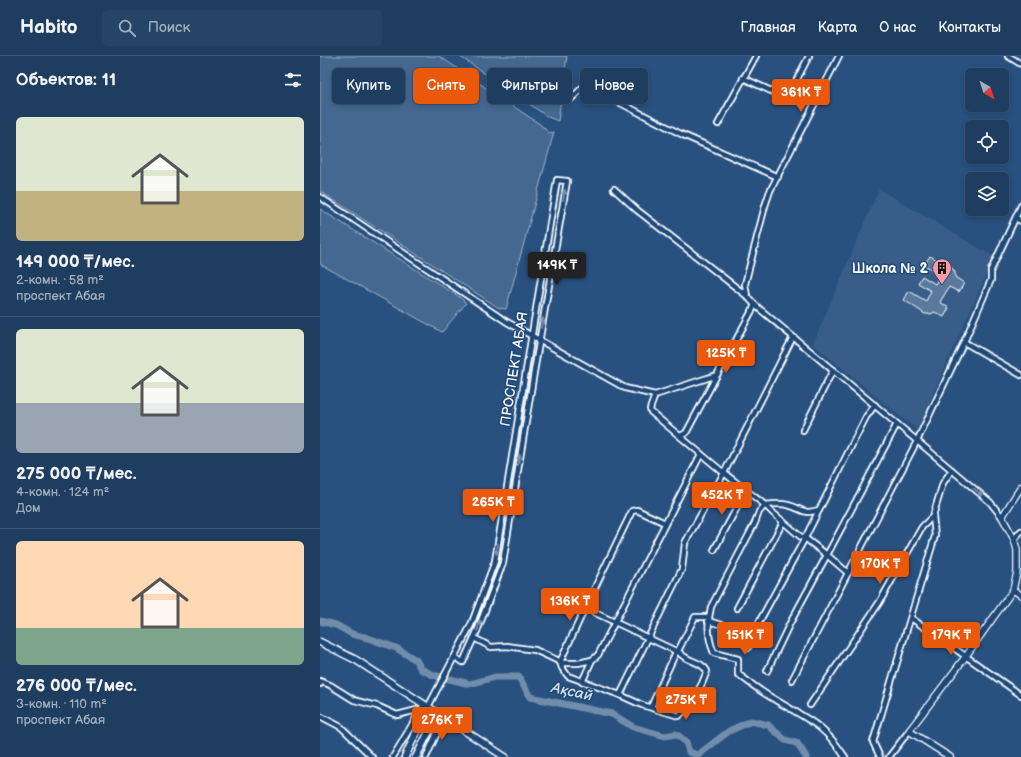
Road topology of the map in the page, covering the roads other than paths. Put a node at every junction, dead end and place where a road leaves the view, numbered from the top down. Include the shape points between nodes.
1 (756, 56) edge
2 (809, 56) edge
3 (839, 56) edge
4 (1008, 56) edge
5 (1021, 64) edge
6 (743, 78) junction
7 (572, 98) edge
8 (718, 124) dead end
9 (778, 177) junction
10 (614, 189) dead end
11 (320, 197) edge
12 (1021, 206) edge
13 (1016, 218) junction
14 (1021, 221) edge
15 (747, 296) junction
16 (755, 305) junction
17 (531, 336) junction
18 (793, 337) junction
19 (539, 340) junction
20 (964, 342) junction
21 (833, 370) junction
22 (717, 375) junction
23 (1021, 375) edge
24 (655, 395) junction
25 (875, 405) junction
26 (897, 424) junction
27 (803, 430) dead end
28 (680, 436) junction
29 (917, 441) junction
30 (701, 454) junction
31 (952, 470) junction
32 (724, 472) junction
33 (1021, 487) edge
34 (746, 490) junction
35 (765, 505) junction
36 (819, 510) junction
37 (933, 516) junction
38 (1002, 517) junction
39 (783, 522) junction
40 (665, 523) junction
41 (1021, 531) edge
42 (805, 538) junction
43 (1014, 539) junction
44 (714, 550) dead end
45 (827, 555) junction
46 (848, 573) junction
47 (1013, 590) junction
48 (1021, 595) edge
49 (585, 608) junction
50 (737, 608) dead end
51 (911, 618) junction
52 (708, 619) junction
53 (615, 622) junction
54 (737, 629) dead end
55 (474, 638) junction
56 (647, 638) junction
57 (320, 642) edge
58 (748, 648) dead end
59 (678, 653) junction
60 (966, 656) junction
61 (455, 658) junction
62 (592, 660) junction
63 (560, 662) junction
64 (767, 671) dead end
65 (792, 680) dead end
66 (320, 681) edge
67 (582, 682) junction
68 (320, 684) edge
69 (620, 695) junction
70 (1021, 695) edge
71 (810, 705) dead end
72 (425, 707) junction
73 (651, 707) junction
74 (320, 716) edge
75 (441, 716) junction
76 (909, 731) junction
77 (369, 756) edge
78 (878, 756) edge
79 (393, 757) edge
80 (404, 757) edge
81 (416, 757) edge
82 (426, 757) edge
83 (505, 757) edge
84 (845, 757) edge
85 (889, 757) edge
86 (950, 757) edge

1 - 6 street
2 - 6 street via 786,96
3 - 9 street
4 - 5 street
6 - 8 street
7 - 9 street via 585,85 683,135
9 - 15 street via 764,206 745,284
10 - 15 street
11 - 17 street
12 - 13 street
13 - 14 street
13 - 20 street via 991,270 991,280
15 - 16 street
16 - 18 street
16 - 22 street
17 - 19 street
19 -> 17 street, ПРОСПЕКТ АБАЯ via 567,181 557,180
17 -> 61 street, ПРОСПЕКТ АБАЯ via 495,561 471,625
18 - 21 street
18 - 32 street
19 - 24 street via 625,388
55 -> 19 street, ПРОСПЕКТ АБАЯ via 503,562
20 - 23 street
20 - 29 street
21 - 25 street
21 - 27 street
22 - 24 street
22 - 28 street via 686,433
24 - 28 street via 651,412
25 - 26 street
25 - 36 street via 866,417
26 - 29 street
26 - 45 street
28 - 30 street
29 - 31 street
29 - 46 street
30 - 32 street
30 - 40 street
31 - 37 street via 943,483
31 -> 38 street via 990,502
32 - 34 street
32 - 56 street via 685,543 682,569
33 - 38 street
34 - 35 street
34 - 44 street
35 - 36 street via 788,504 808,513
35 - 39 street
35 - 52 street via 759,512 711,607
36 - 42 street
37 - 51 street via 935,536
37 - 71 street via 922,527 879,603
38 - 43 street
39 - 42 street
39 - 50 street
40 - 49 street via 637,510 632,511
40 - 53 street
41 - 43 street
42 - 45 street
42 - 58 street via 758,624
43 - 47 street via 1017,550
45 - 46 street
45 - 64 street
46 - 65 street
47 - 48 street
47 - 60 street
49 - 53 street
49 - 63 street
51 - 60 street
51 - 78 street via 873,742
52 - 54 street
52 - 59 street via 695,617
52 - 84 street via 709,642 714,653 736,658 739,661 738,674 824,731 837,743
53 - 56 street
53 - 62 street via 598,655
55 - 61 street, ПРОСПЕКТ АБАЯ via 463,662
55 - 63 street via 491,647 507,646 535,650
56 - 59 street
56 - 69 street
57 - 72 main road via 356,660
59 - 73 street
59 - 73 street via 707,671 697,693 679,716
60 - 70 street
60 - 76 street
61 - 72 street, ПРОСПЕКТ АБАЯ
62 - 63 street via 578,663
62 - 67 street
63 - 67 street via 568,676
66 - 68 street
66 - 72 street via 354,700 378,706 397,715
67 - 69 street
69 - 73 street
72 - 75 main road
72 - 79 street
72 - 80 main road, ПРОСПЕКТ АБАЯ
74 - 77 street via 341,727
75 - 81 main road
75 - 82 street
75 - 83 main road
76 - 85 street
76 - 86 street

